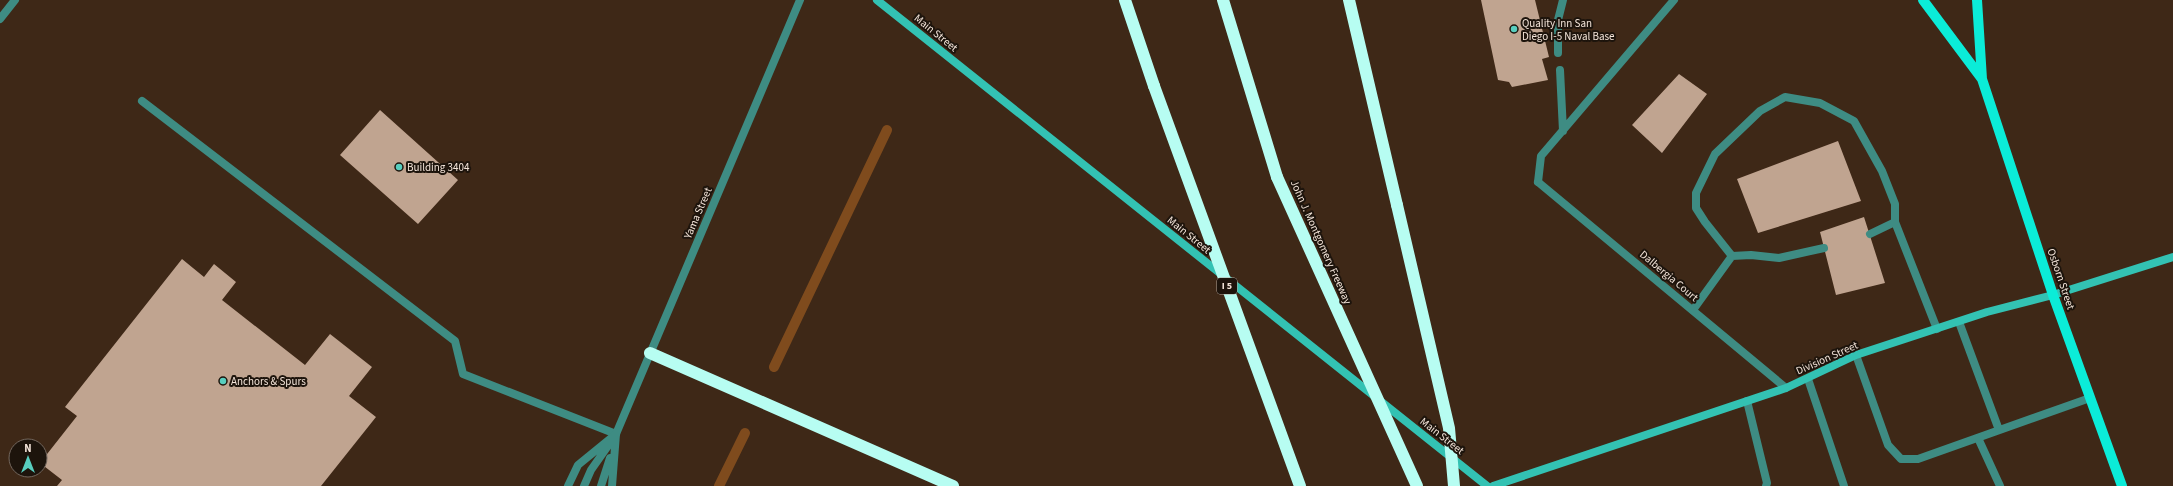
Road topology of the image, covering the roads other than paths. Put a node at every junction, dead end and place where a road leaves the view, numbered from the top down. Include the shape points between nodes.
1 (15, 0) edge
2 (800, 0) edge
3 (877, 0) edge
4 (1124, 0) edge
5 (1223, 0) edge
6 (1349, 0) edge
7 (1563, 0) edge
8 (1674, 0) edge
9 (1923, 0) edge
10 (1977, 0) edge
11 (0, 19) edge
12 (1558, 53) dead end
13 (1560, 70) dead end
14 (1982, 78) junction
15 (142, 101) dead end
16 (1563, 131) junction
17 (1895, 222) junction
18 (1870, 234) dead end
19 (1824, 248) dead end
20 (1732, 256) junction
21 (2173, 257) edge
22 (2053, 295) junction
23 (1693, 310) junction
24 (1960, 322) junction
25 (1937, 329) junction
26 (650, 353) junction
27 (1856, 355) junction
28 (1808, 379) junction
29 (1786, 388) junction
30 (2090, 398) junction
31 (1747, 401) junction
32 (1999, 430) junction
33 (616, 434) junction
34 (1978, 438) junction
35 (568, 486) edge
36 (584, 486) edge
37 (602, 486) edge
38 (612, 486) edge
39 (953, 486) edge
40 (1300, 486) edge
41 (1417, 486) edge
42 (1454, 486) edge
43 (1487, 486) edge
44 (1493, 486) edge
45 (1766, 486) edge
46 (1844, 486) edge
47 (2000, 486) edge
48 (2122, 486) edge

1 - 11 street
2 - 26 street, Yama Street
3 - 43 main road, Main Street
4 - 40 highway, I 5, bridge
5 - 41 highway, John J. Montgomery Freeway, bridge via 1277,177
6 - 42 highway, bridge via 1449,428
7 - 12 street via 1558,20
8 - 16 street
9 - 14 main road, Osborn Street
10 - 14 main road, Osborn Street
13 - 16 street
14 - 22 main road, Osborn Street
15 - 33 street via 455,341 463,374
16 - 23 street, Dalbergia Court via 1541,156 1538,182
17 - 18 street
17 - 20 street via 1895,204 1882,171 1854,121 1820,103 1785,97 1760,111 1715,154 1696,193 1696,208
17 - 25 street
19 - 20 street via 1779,258
20 - 23 street
21 - 22 main road, Division Street
22 - 24 main road, Division Street
22 - 30 main road, Osborn Street
23 - 29 street, Dalbergia Court
24 - 25 main road, Division Street
24 - 32 street
25 - 27 main road, Division Street
26 - 33 street, Yama Street
26 - 39 highway
27 - 28 main road, Division Street
27 - 34 street via 1888,445 1900,459 1918,459
28 - 29 main road, Division Street
28 - 46 street
29 - 31 main road, Division Street
30 - 32 street
30 - 48 main road, Osborn Street
31 - 44 main road, Division Street
31 - 45 street
32 - 34 street
33 - 35 street, Yama Street via 578,465
33 - 36 street via 591,470
33 - 37 street
33 - 38 street, Yama Street
34 - 47 street

